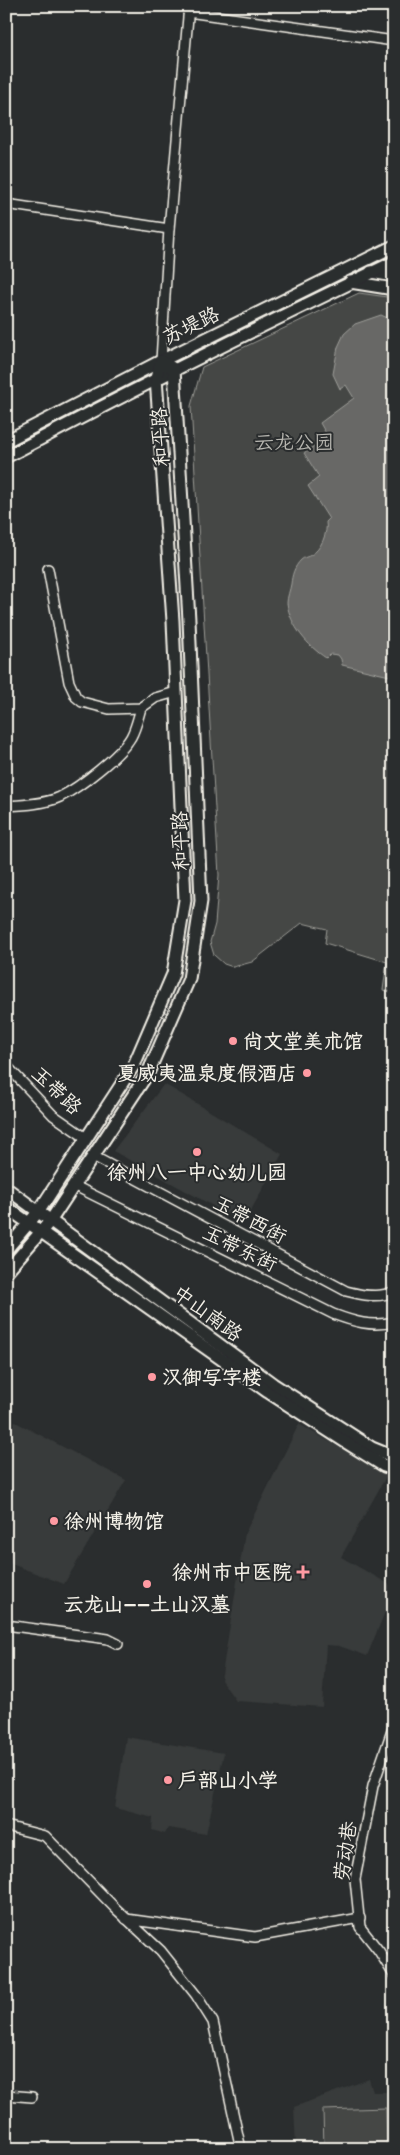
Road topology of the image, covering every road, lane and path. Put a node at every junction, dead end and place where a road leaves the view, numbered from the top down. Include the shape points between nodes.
1 (188, 9) edge
2 (394, 41) edge
3 (6, 204) edge
4 (168, 229) junction
5 (394, 246) edge
6 (394, 262) edge
7 (348, 268) junction
8 (372, 272) junction
9 (394, 276) edge
10 (348, 282) junction
11 (394, 289) edge
12 (162, 361) junction
13 (174, 369) junction
14 (156, 378) junction
15 (6, 441) edge
16 (6, 457) edge
17 (48, 569) dead end
18 (176, 692) junction
19 (141, 708) junction
20 (6, 806) edge
21 (6, 1065) edge
22 (86, 1138) junction
23 (94, 1156) junction
24 (75, 1186) junction
25 (6, 1188) edge
26 (6, 1208) edge
27 (38, 1211) junction
28 (51, 1220) junction
29 (28, 1224) junction
30 (40, 1232) junction
31 (6, 1250) edge
32 (6, 1272) edge
33 (394, 1291) edge
34 (394, 1322) edge
35 (394, 1458) edge
36 (394, 1469) edge
37 (6, 1625) edge
38 (118, 1644) dead end
39 (394, 1725) edge
40 (6, 1826) edge
41 (360, 1918) junction
42 (126, 1919) junction
43 (394, 1975) edge
44 (6, 2095) edge
45 (32, 2097) dead end
46 (241, 2149) edge

1 - 2 street
1 - 4 street, 和平路
3 - 4 street
4 - 12 street, 和平路
5 - 7 main road, 苏堤路
6 - 8 main road, 苏堤路
7 - 8 main road
7 - 12 main road, 苏堤路
8 - 9 main road
8 - 10 main road, 苏堤路
10 - 11 main road
10 - 13 main road, 苏堤路
12 - 13 main road
12 - 14 main road, 和平路
12 - 15 main road, 苏堤路
13 - 14 main road, 苏堤路
13 - 23 main road, 和平路 via 201,901 189,978 148,1073
14 - 16 main road, 苏堤路
14 - 18 main road, 和平路
17 - 19 street via 68,682 76,698 95,706
18 - 19 street via 155,698
18 - 22 main road, 和平路 via 185,900 173,974 134,1065
19 - 20 street via 132,736 123,749 90,776 60,797
21 - 22 street, 玉带路 via 53,1115
22 - 27 main road, 和平路
23 - 24 main road, 和平路
23 - 33 street, 玉带西街 via 346,1291 375,1296
24 - 28 main road, 和平路
24 - 34 street, 玉带东街 via 333,1314 356,1323 379,1325
25 - 27 main road, 中山南路
26 - 29 main road, 中山南路
27 - 28 main road, 中山南路
27 - 29 main road, 和平路
28 - 30 main road, 和平路
28 - 35 main road, 中山南路 via 273,1384 372,1448
29 - 30 main road, 中山南路
29 - 31 main road, 和平路
30 - 32 main road, 和平路
30 - 36 main road, 中山南路 via 268,1392 384,1466
37 - 38 street via 108,1639
39 - 41 street, 劳动巷 via 373,1786 355,1879
40 - 42 street via 46,1836
41 - 42 street via 255,1937
41 - 43 street, 劳动巷 via 360,1927
42 - 46 street via 161,1951 213,2022
44 - 45 street

